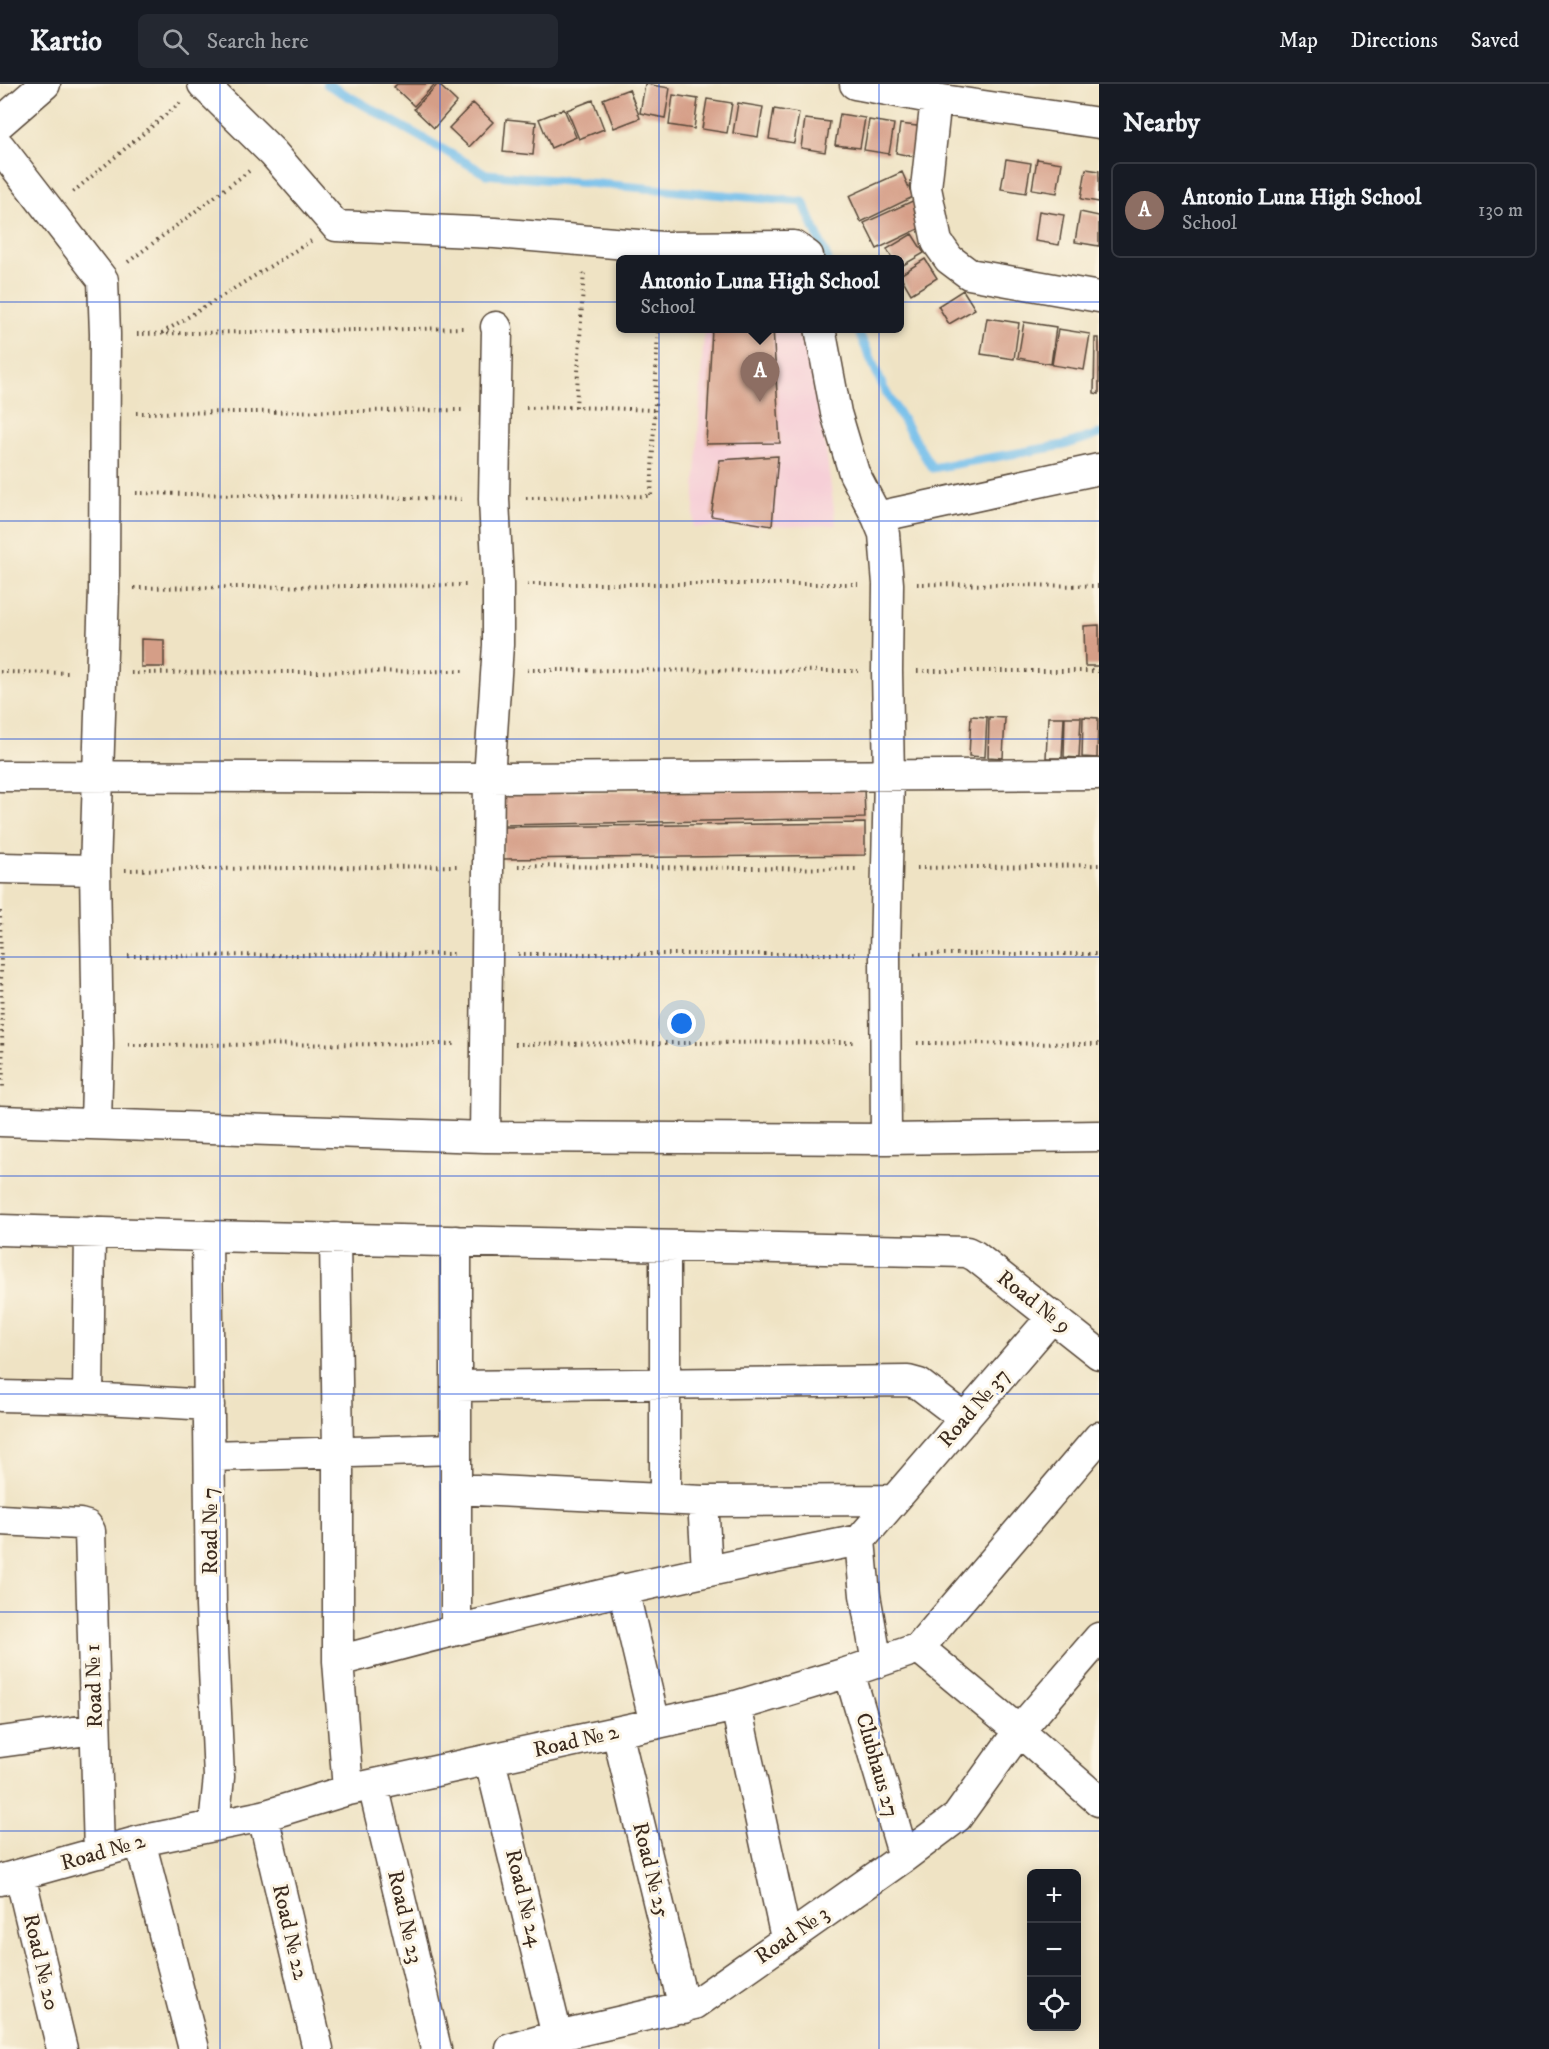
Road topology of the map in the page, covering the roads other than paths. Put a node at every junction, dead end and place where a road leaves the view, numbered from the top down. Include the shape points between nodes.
1 (45, 84) edge
2 (203, 84) edge
3 (855, 84) edge
4 (936, 99) junction
5 (0, 123) edge
6 (1099, 123) edge
7 (0, 147) edge
8 (807, 255) edge
9 (1099, 297) edge
10 (496, 327) road end
11 (821, 333) edge
12 (1099, 469) edge
13 (877, 517) junction
14 (1099, 774) edge
15 (0, 776) edge
16 (98, 776) junction
17 (889, 777) junction
18 (489, 778) junction
19 (0, 868) edge
20 (95, 870) junction
21 (2, 1121) edge
22 (96, 1123) junction
23 (1099, 1136) edge
24 (484, 1137) junction
25 (886, 1139) junction
26 (0, 1230) edge
27 (90, 1232) junction
28 (207, 1236) junction
29 (335, 1238) junction
30 (456, 1241) junction
31 (665, 1246) junction
32 (1053, 1316) junction
33 (1099, 1354) edge
34 (666, 1383) junction
35 (456, 1386) junction
36 (0, 1396) edge
37 (88, 1398) junction
38 (209, 1405) junction
39 (965, 1419) junction
40 (1099, 1437) edge
41 (456, 1449) junction
42 (338, 1453) junction
43 (210, 1456) junction
44 (456, 1489) junction
45 (665, 1499) junction
46 (894, 1500) junction
47 (703, 1501) junction
48 (0, 1520) edge
49 (860, 1540) junction
50 (707, 1570) junction
51 (623, 1589) junction
52 (456, 1628) junction
53 (1099, 1638) edge
54 (919, 1648) junction
55 (338, 1660) junction
56 (863, 1667) junction
57 (736, 1706) junction
58 (655, 1724) junction
59 (95, 1729) junction
60 (1019, 1731) junction
61 (618, 1732) junction
62 (1, 1738) edge
63 (490, 1760) junction
64 (361, 1787) junction
65 (1099, 1801) edge
66 (263, 1816) junction
67 (214, 1825) junction
68 (140, 1841) junction
69 (99, 1853) junction
70 (904, 1857) junction
71 (10, 1877) edge
72 (786, 1938) junction
73 (684, 2008) junction
74 (557, 2036) junction
75 (62, 2049) edge
76 (194, 2049) edge
77 (318, 2049) edge
78 (436, 2049) edge
79 (511, 2049) edge

1 - 5 street
2 - 8 street via 273,153 336,226 495,233 663,247 794,246
3 - 4 street
4 - 6 street
4 - 9 street via 926,188 937,242 949,260 969,274
7 - 16 street via 103,280 104,589
10 - 18 street via 497,670
11 - 13 street via 836,413 854,473
12 - 13 street
13 - 17 street via 884,534 888,584
14 - 17 street
15 - 16 street
16 - 18 street
16 - 20 street
17 - 18 street
17 - 25 street
18 - 24 street
19 - 20 street
20 - 22 street
21 - 22 street
22 - 24 street
23 - 25 street
24 - 25 street
26 - 27 street
27 - 28 street
27 - 37 street
28 - 29 street
28 - 38 street, Road № 7
29 - 30 street
29 - 42 street, Road № 23
30 - 31 street
30 - 35 street
31 - 32 street, Road № 9 via 967,1252
31 - 34 street
32 - 33 street, Road № 9
32 - 39 street, Road № 37
34 - 35 street
34 - 39 street via 908,1381 919,1384
34 - 45 street
35 - 41 street
36 - 37 street
37 - 38 street
38 - 43 street, Road № 7
39 - 46 street, Road № 37
40 - 54 street
41 - 42 street
41 - 44 street
42 - 43 street
42 - 55 street, Road № 23
43 - 67 street, Road № 7 via 211,1606 219,1777
44 - 45 street
44 - 52 street
45 - 47 street
46 - 47 street
46 - 49 street, Road № 37
47 - 50 street
48 - 59 street, Road № 1 via 80,1524 90,1531
49 - 50 street
49 - 56 street, Clubhaus 27 via 865,1595
50 - 51 street
51 - 52 street
51 - 58 street
52 - 55 street
53 - 60 street, Road № 3
54 - 56 street, Road № 2
54 - 60 street
55 - 64 street, Road № 23
56 - 57 street, Road № 2
56 - 70 street, Clubhaus 27
57 - 58 street, Road № 2
57 - 72 street
58 - 61 street, Road № 2
59 - 62 street
59 - 69 street, Road № 1
60 - 65 street
60 - 70 street, Road № 3 via 957,1817
61 - 63 street, Road № 2
61 - 73 street, Road № 25
63 - 64 street, Road № 2
63 - 74 street, Road № 24
64 - 66 street, Road № 2
64 - 78 street, Road № 23
66 - 67 street, Road № 2
66 - 77 street, Road № 22
67 - 68 street, Road № 2
68 - 69 street, Road № 2
68 - 76 street
69 - 71 street, Road № 2
70 - 72 street, Road № 3
71 - 75 street, Road № 20
72 - 73 street, Road № 3
73 - 74 street, Road № 3
74 - 79 street, Road № 3

